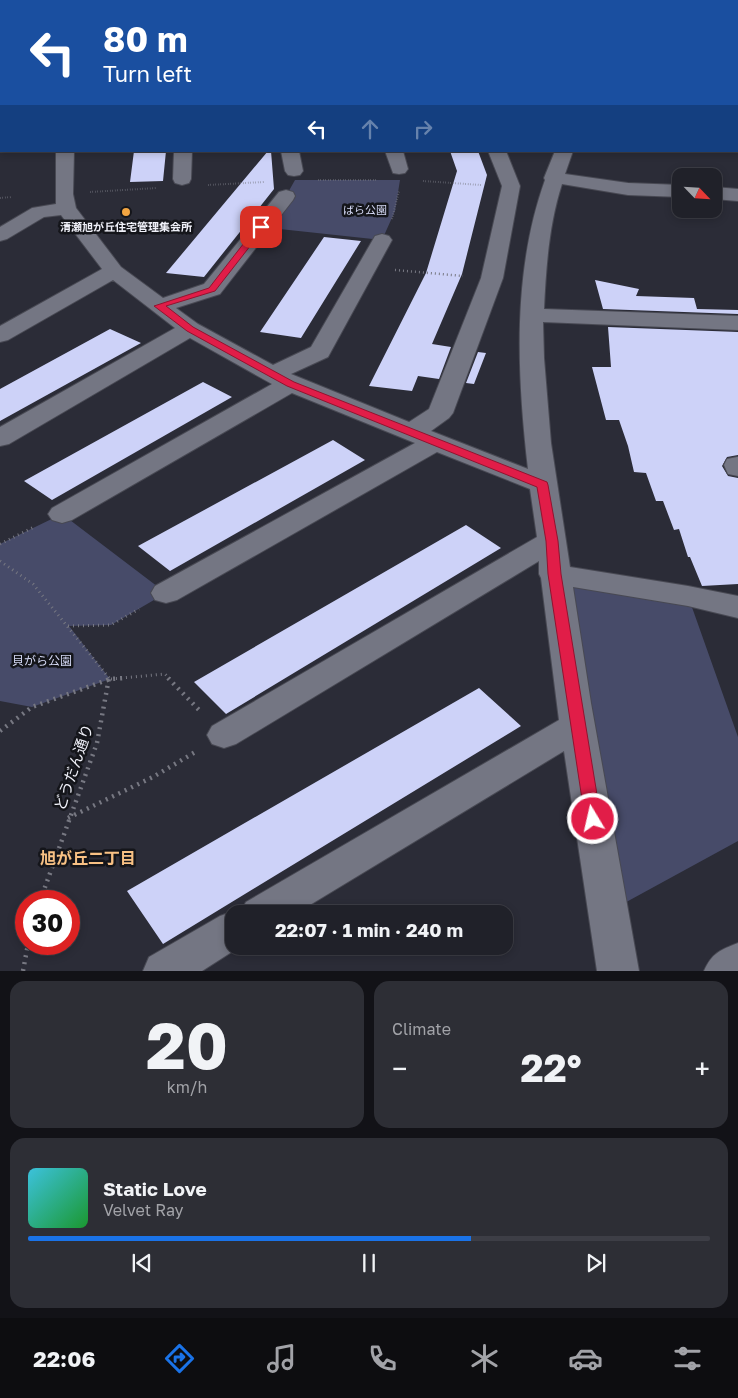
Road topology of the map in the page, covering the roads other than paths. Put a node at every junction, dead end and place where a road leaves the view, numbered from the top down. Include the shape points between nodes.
1 (65, 152) edge
2 (183, 152) edge
3 (290, 152) edge
4 (394, 152) edge
5 (497, 152) edge
6 (564, 152) edge
7 (399, 169) dead end
8 (294, 171) dead end
9 (553, 178) junction
10 (182, 179) dead end
11 (672, 191) edge
12 (722, 194) edge
13 (738, 195) edge
14 (286, 196) dead end
15 (66, 209) junction
16 (0, 235) edge
17 (382, 240) road end
18 (114, 271) junction
19 (159, 306) junction
20 (532, 314) junction
21 (738, 323) edge
22 (190, 329) junction
23 (0, 335) edge
24 (281, 379) junction
25 (0, 438) edge
26 (423, 438) junction
27 (543, 485) junction
28 (62, 514) road end
29 (553, 557) junction
30 (166, 593) road end
31 (738, 607) edge
32 (577, 726) junction
33 (224, 736) road end
34 (275, 905) edge
35 (225, 934) edge
36 (738, 962) edge
37 (164, 970) edge
38 (618, 970) edge
39 (726, 970) edge

1 - 15 street
2 - 10 street
3 - 8 street
4 - 7 street
5 - 26 street via 512,186 492,278 440,413
6 - 9 street
9 - 11 street
9 - 20 street via 534,277
12 - 13 street
14 - 19 street via 212,290
15 - 16 street via 38,212
15 - 18 street
17 - 24 street via 320,352
18 - 19 street
18 - 23 street
19 - 22 street
20 - 21 street
20 - 27 street via 534,399
22 - 24 street
22 - 25 street
24 - 26 street
24 - 28 street
26 - 27 street
26 - 30 street
27 - 29 street
29 - 31 street
29 - 32 street
29 - 33 street
32 - 34 street
32 - 38 street
35 - 37 street
36 - 39 street

